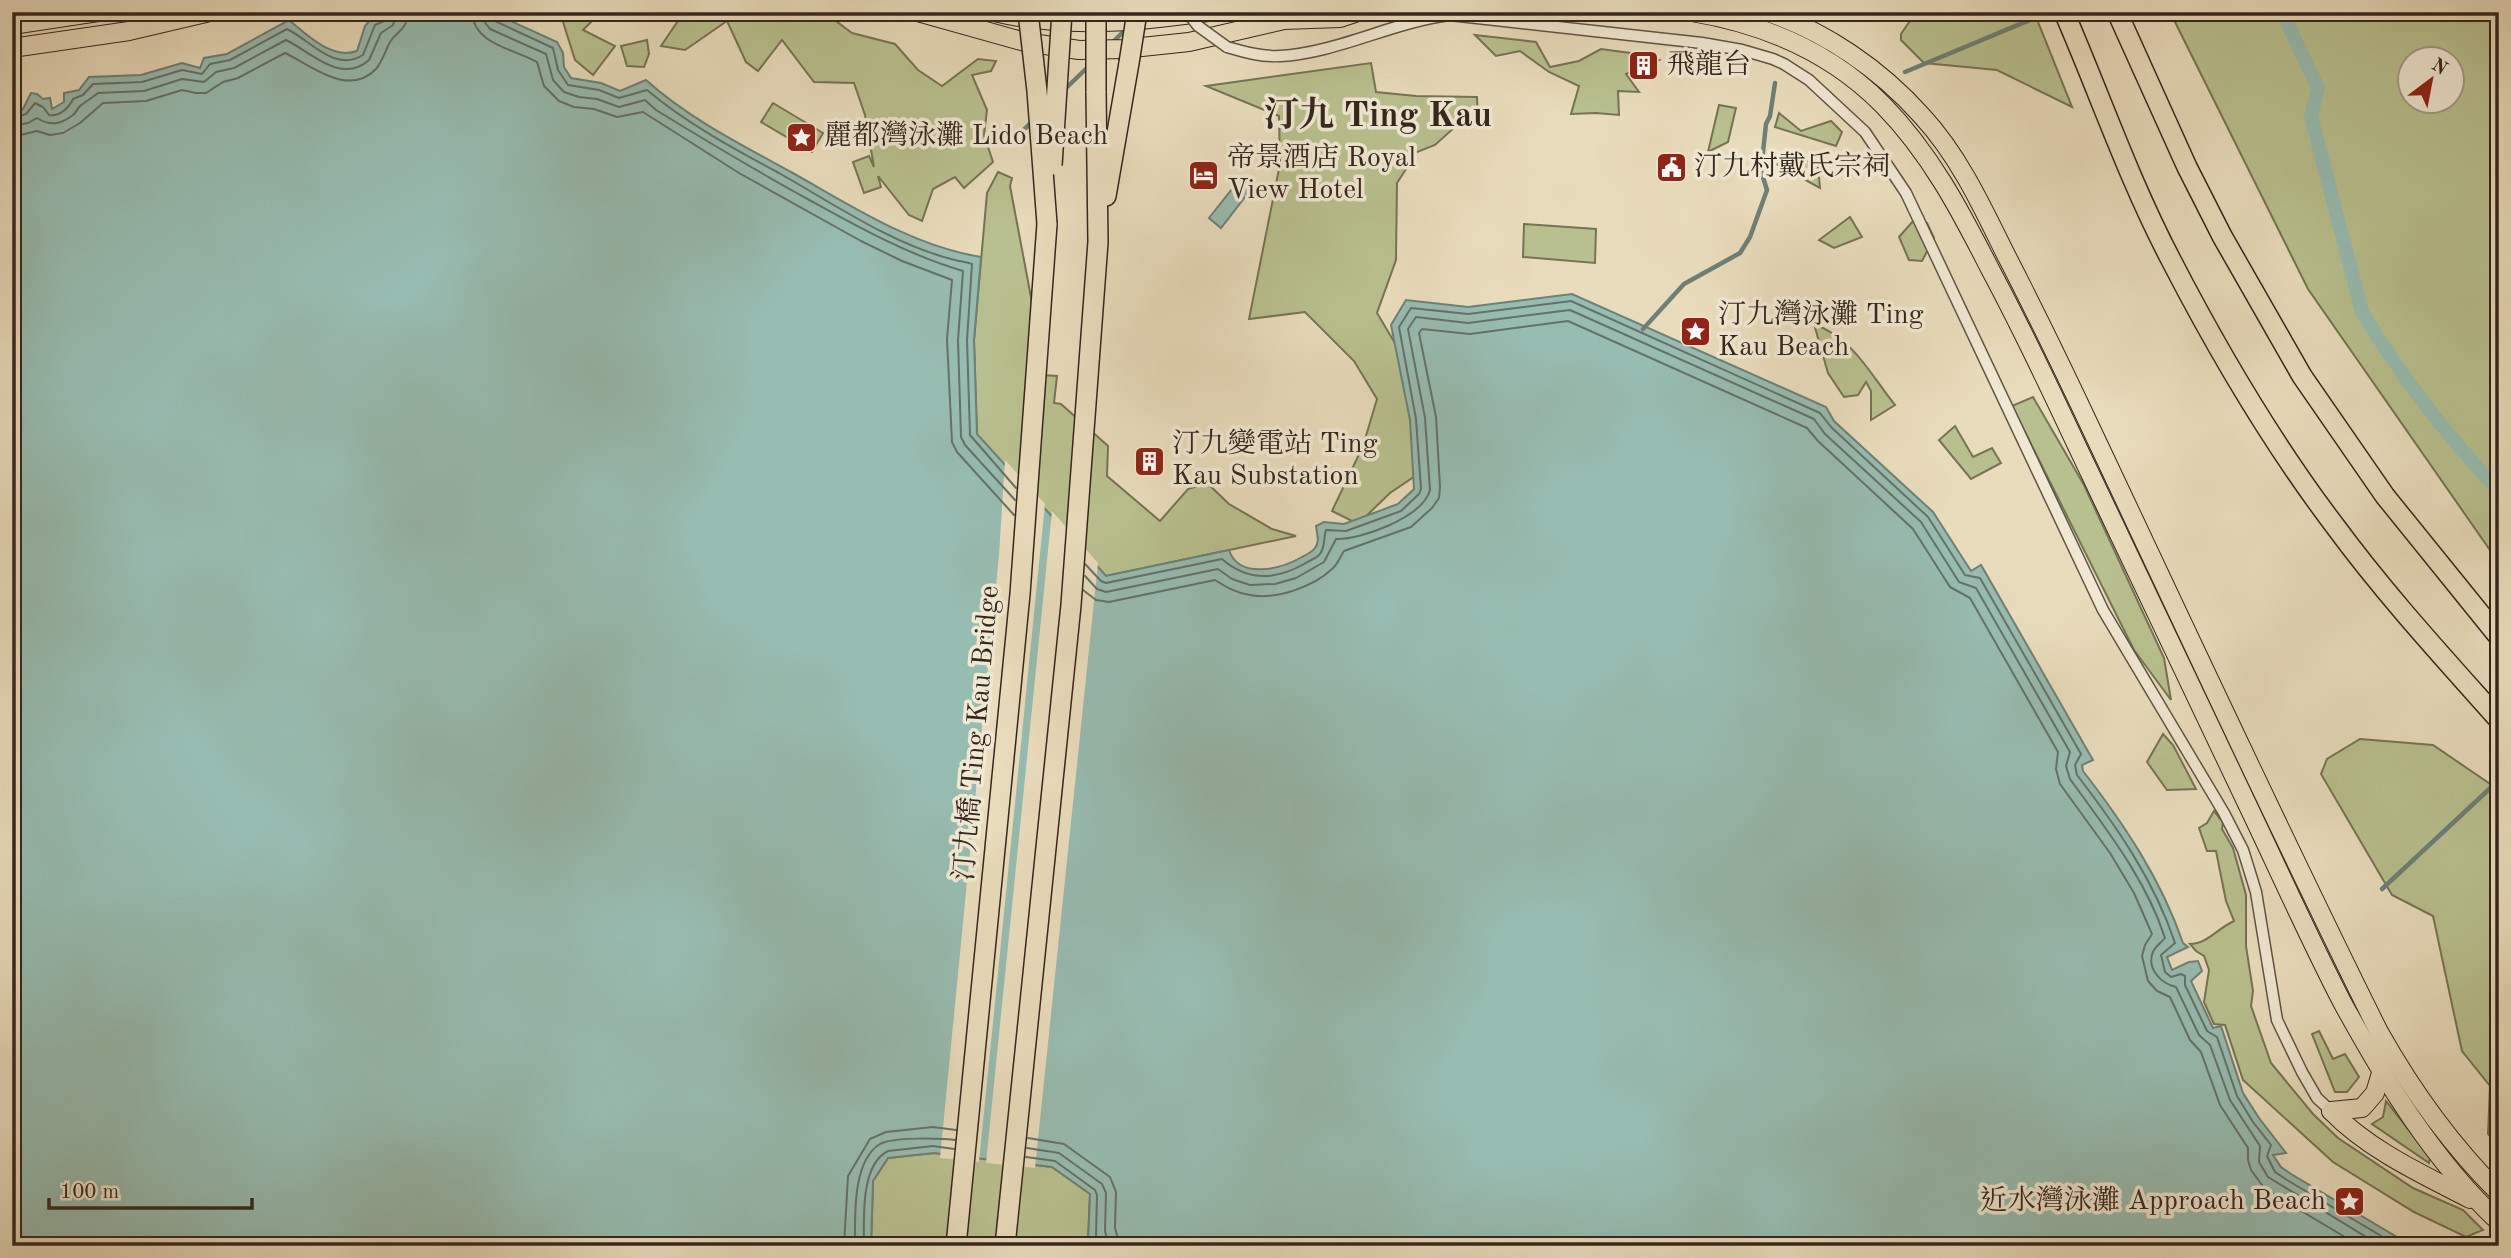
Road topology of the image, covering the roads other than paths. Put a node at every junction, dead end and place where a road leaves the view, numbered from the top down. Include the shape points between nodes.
1 (59, 12) edge
2 (98, 12) edge
3 (210, 12) edge
4 (918, 12) edge
5 (994, 12) edge
6 (1028, 12) edge
7 (1062, 12) edge
8 (1137, 12) edge
9 (1208, 12) edge
10 (1358, 12) edge
11 (1692, 12) edge
12 (1767, 12) edge
13 (2064, 12) edge
14 (2117, 12) edge
15 (1186, 14) edge
16 (1322, 15) edge
17 (78, 16) junction
18 (1088, 18) edge
19 (15, 25) edge
20 (12, 48) edge
21 (1047, 224) junction
22 (1098, 242) junction
23 (2499, 637) edge
24 (2499, 720) edge
25 (2381, 1073) junction
26 (2331, 1111) junction
27 (2497, 1191) edge
28 (2479, 1204) junction
29 (2499, 1222) edge
30 (956, 1246) edge
31 (1005, 1246) edge

1 - 17 street
2 - 17 main road
3 - 20 main road via 130,31
4 - 16 main road, bridge via 1025,42 1079,50 1189,42
5 - 18 main road via 1022,19
6 - 21 highway, bridge
7 - 21 highway, bridge
8 - 22 highway, bridge
9 - 15 main road
10 - 16 main road via 1340,18
11 - 25 main road via 1779,35 1827,60 1881,103 1931,162 2026,339 2320,959
12 - 27 main road via 1828,39 1897,90 1923,117 1972,188 2379,1031 2444,1130
13 - 24 highway via 2170,259 2266,428 2336,528
14 - 23 highway via 2222,236 2302,376 2385,496
15 - 18 main road, bridge via 1121,23
15 - 26 street, bridge via 1227,47 1278,57 1450,15 1712,44 1784,64 1856,122 1906,193 2103,610 2243,850 2256,892 2277,1020 2312,1090
17 - 19 main road
18 - 22 highway, bridge
21 - 30 highway, 汀九橋 Ting Kau Bridge via 1020,594
22 - 31 highway via 1071,605
25 - 26 main road via 2375,1093 2362,1108
25 - 28 main road via 2426,1142
26 - 28 main road via 2388,1155
28 - 29 main road

